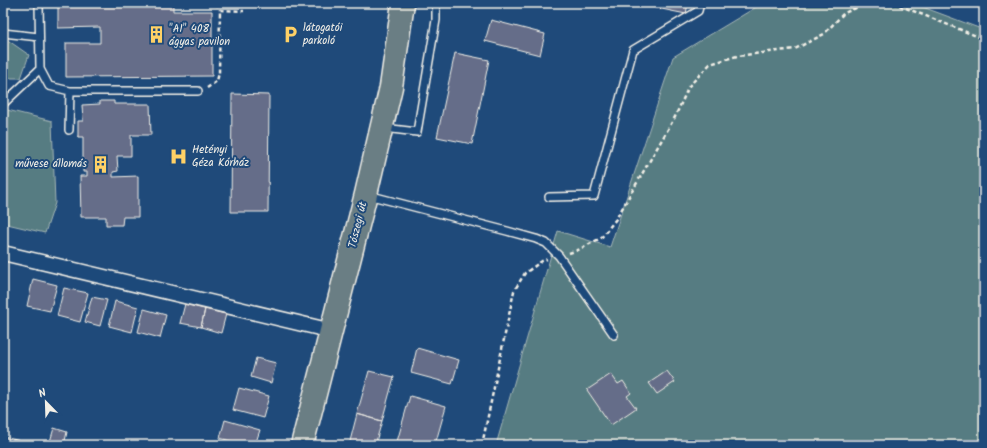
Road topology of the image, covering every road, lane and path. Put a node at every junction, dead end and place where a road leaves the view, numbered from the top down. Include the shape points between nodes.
1 (39, 3) edge
2 (216, 3) edge
3 (403, 3) edge
4 (436, 3) edge
5 (700, 3) edge
6 (868, 3) edge
7 (893, 3) edge
8 (220, 10) junction
9 (244, 11) dead end
10 (3, 33) edge
11 (39, 37) junction
12 (984, 39) edge
13 (40, 68) junction
14 (70, 91) junction
15 (198, 91) joint
16 (12, 96) junction
17 (3, 97) edge
18 (3, 104) edge
19 (382, 127) junction
20 (69, 130) dead end
21 (366, 194) junction
22 (549, 198) dead end
23 (3, 253) edge
24 (559, 256) junction
25 (332, 331) junction
26 (614, 335) dead end
27 (302, 445) edge
28 (482, 445) edge

1 - 11 lane
2 - 8 path
3 - 19 main road, Tószegi út via 391,87
4 - 19 lane via 436,20 417,132
5 - 22 lane via 698,11 633,50 594,196
6 - 24 path via 844,14 824,34 795,49 737,56 710,64 689,86 675,117 616,219 601,238
7 - 12 path
8 - 9 path
8 - 15 path via 217,81 208,88
10 - 11 lane
11 - 13 lane
13 - 14 lane via 49,86
13 - 16 lane
14 - 15 lane
14 - 20 lane
16 - 17 lane
16 - 18 lane
19 - 21 main road, Tószegi út
21 - 24 lane via 536,239 546,243
21 - 25 main road, Tószegi út
23 - 25 street
24 - 26 lane
24 - 28 path via 542,261 525,273 514,291
25 - 27 main road, Tószegi út

